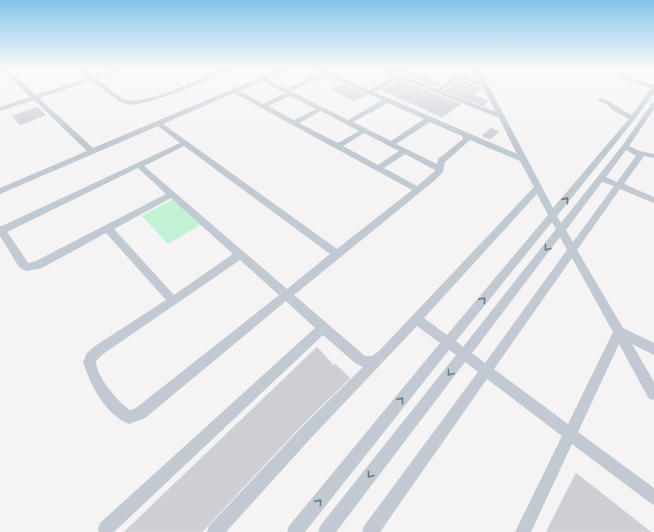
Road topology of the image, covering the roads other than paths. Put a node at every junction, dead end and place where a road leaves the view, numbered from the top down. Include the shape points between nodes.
1 (29, 93) edge
2 (50, 93) edge
3 (111, 93) edge
4 (169, 93) edge
5 (231, 93) edge
6 (239, 93) edge
7 (288, 93) edge
8 (291, 93) edge
9 (371, 93) edge
10 (442, 93) edge
11 (489, 93) edge
12 (651, 93) edge
13 (34, 98) junction
14 (600, 99) dead end
15 (388, 100) junction
16 (654, 104) edge
17 (264, 106) junction
18 (322, 108) junction
19 (0, 109) edge
20 (502, 117) junction
21 (633, 118) junction
22 (429, 119) junction
23 (349, 122) junction
24 (294, 123) junction
25 (159, 124) junction
26 (365, 130) junction
27 (453, 130) junction
28 (185, 143) junction
29 (391, 144) junction
30 (337, 147) junction
31 (625, 148) junction
32 (405, 151) junction
33 (93, 152) junction
34 (639, 153) junction
35 (654, 156) edge
36 (525, 160) junction
37 (138, 165) junction
38 (378, 169) junction
39 (440, 169) junction
40 (601, 178) junction
41 (618, 185) junction
42 (539, 187) junction
43 (418, 190) junction
44 (0, 191) edge
45 (171, 194) junction
46 (654, 200) edge
47 (553, 216) junction
48 (107, 228) junction
49 (0, 230) edge
50 (562, 230) junction
51 (573, 251) junction
52 (336, 254) junction
53 (240, 255) junction
54 (286, 295) junction
55 (173, 302) junction
56 (416, 319) junction
57 (323, 328) junction
58 (619, 332) junction
59 (447, 342) junction
60 (654, 349) edge
61 (464, 355) junction
62 (376, 362) junction
63 (486, 370) junction
64 (654, 394) edge
65 (571, 435) junction
66 (654, 497) edge
67 (106, 529) dead end
68 (215, 532) edge
69 (295, 532) edge
70 (326, 532) edge
71 (370, 532) edge
72 (523, 532) edge

1 - 13 street
2 - 13 street
3 - 4 street via 124,102 134,104
5 - 25 street
6 - 17 street
7 - 17 street
8 - 18 street
9 - 15 street
10 - 20 street
11 - 20 street
12 - 21 street
13 - 19 street
13 - 33 street
14 - 21 street
15 - 22 street
15 - 23 street
16 - 31 street
17 - 24 street
18 - 23 street
18 - 24 street
20 - 36 street
47 -> 21 street
22 - 27 street
22 - 29 street
23 - 26 street
24 - 30 street
25 - 28 street
25 - 33 street
26 - 29 street
26 - 30 street
27 - 36 street
27 - 39 street via 466,135 467,139 441,161
28 - 37 street
28 - 52 street
29 - 32 street
30 - 38 street
31 - 34 street
31 - 40 street
32 - 38 street
32 - 39 street
33 - 44 street
34 - 35 street
34 - 41 street via 640,156
36 - 42 street
37 - 45 street
37 - 49 street
38 - 43 street
39 - 43 street
40 - 41 street
40 - 50 street
41 - 46 street
41 - 51 street
42 - 47 street
42 - 56 street
43 - 52 street
45 - 48 street
45 - 53 street
47 - 50 street
59 -> 47 street
48 - 49 street via 32,267 23,264
48 - 55 street
50 - 51 street
50 -> 61 street
51 - 58 street
51 - 63 street
52 - 54 street
53 - 54 street
53 - 55 street
54 - 55 street via 140,412 130,417 122,415 94,376 89,362 91,357
54 - 57 street
56 - 59 street
56 - 62 street
57 - 62 street via 358,360
57 - 67 street
58 - 60 street
58 - 64 street
58 - 65 street
59 - 61 street
69 -> 59 street
61 - 63 street
61 -> 70 street
62 - 68 street via 306,433
63 - 65 street
63 - 71 street
65 - 66 street
65 - 72 street

